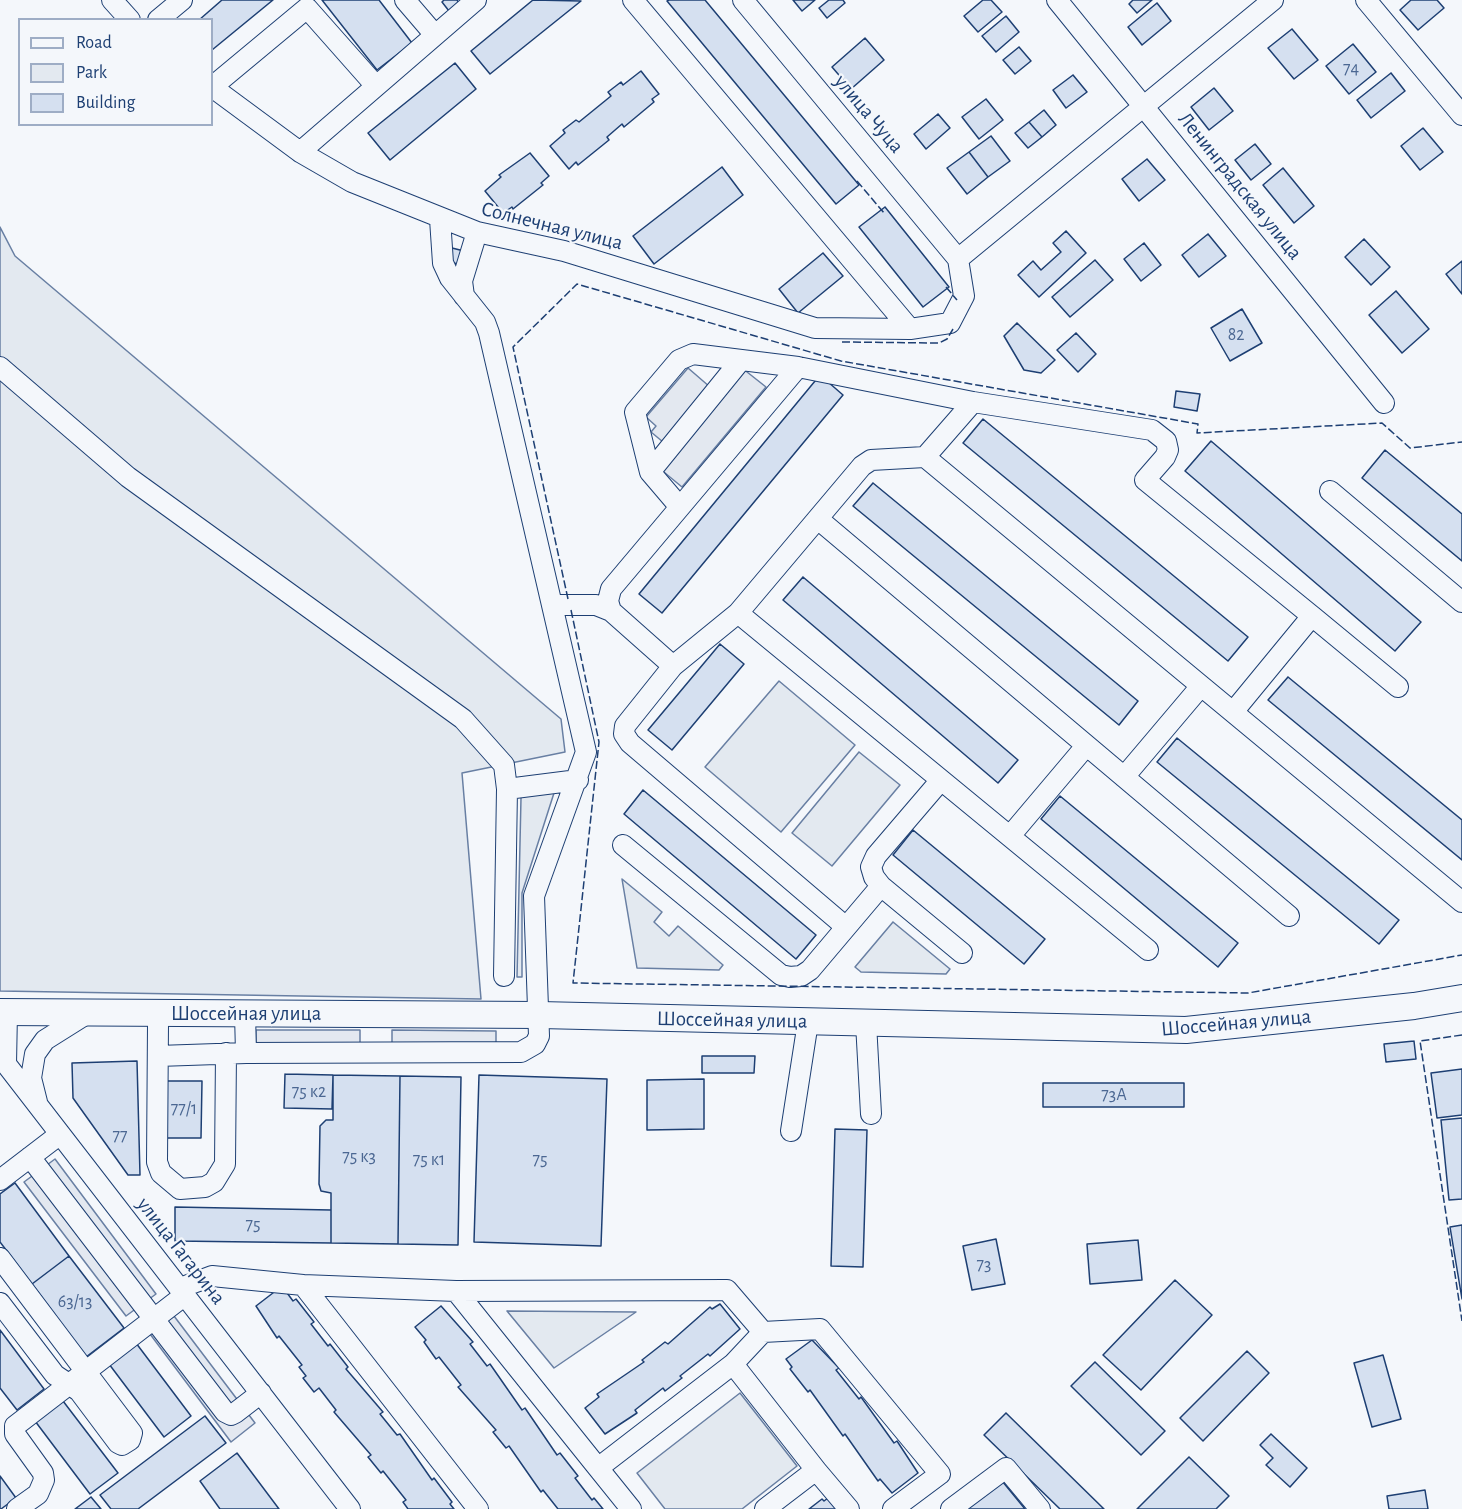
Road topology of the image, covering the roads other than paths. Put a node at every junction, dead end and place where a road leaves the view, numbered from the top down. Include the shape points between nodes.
1 (112, 0) edge
2 (182, 0) edge
3 (405, 0) edge
4 (476, 0) edge
5 (633, 0) edge
6 (743, 0) edge
7 (1057, 0) edge
8 (1273, 0) edge
9 (1366, 0) edge
10 (128, 18) edge
11 (160, 18) edge
12 (435, 35) junction
13 (213, 86) edge
14 (376, 86) junction
15 (213, 88) edge
16 (1144, 106) junction
17 (1462, 115) edge
18 (300, 152) junction
19 (440, 219) junction
20 (477, 232) junction
21 (958, 259) junction
22 (464, 296) junction
23 (910, 329) junction
24 (741, 360) junction
25 (0, 367) edge
26 (798, 367) junction
27 (972, 402) junction
28 (1384, 403) dead end
29 (925, 457) junction
30 (650, 472) junction
31 (1330, 491) dead end
32 (679, 506) junction
33 (818, 519) junction
34 (1462, 602) edge
35 (553, 605) junction
36 (611, 611) junction
37 (738, 613) junction
38 (1312, 616) junction
39 (673, 666) junction
40 (1201, 686) junction
41 (1398, 687) dead end
42 (1233, 712) junction
43 (1086, 746) junction
44 (1124, 777) junction
45 (578, 780) junction
46 (941, 780) junction
47 (507, 789) junction
48 (1010, 836) junction
49 (623, 845) dead end
50 (881, 886) junction
51 (1462, 903) edge
52 (1289, 915) dead end
53 (846, 927) junction
54 (1148, 950) dead end
55 (962, 953) dead end
56 (504, 976) dead end
57 (1462, 998) edge
58 (4, 1012) edge
59 (88, 1013) junction
60 (245, 1014) junction
61 (540, 1015) junction
62 (808, 1022) junction
63 (866, 1023) junction
64 (158, 1024) dead end
65 (236, 1053) junction
66 (158, 1056) junction
67 (0, 1079) edge
68 (872, 1114) dead end
69 (43, 1115) junction
70 (791, 1131) dead end
71 (59, 1135) junction
72 (30, 1157) junction
73 (0, 1180) edge
74 (0, 1258) edge
75 (303, 1285) junction
76 (456, 1291) junction
77 (182, 1292) junction
78 (0, 1303) edge
79 (153, 1319) junction
80 (763, 1332) junction
81 (733, 1365) junction
82 (85, 1371) junction
83 (68, 1384) junction
84 (261, 1393) junction
85 (598, 1468) junction
86 (816, 1470) junction
87 (347, 1508) edge
88 (17, 1509) edge
89 (478, 1509) edge
90 (631, 1509) edge
91 (765, 1509) edge
92 (849, 1509) edge
93 (893, 1509) edge
94 (951, 1509) edge
95 (1040, 1509) edge

1 - 10 street
2 - 11 street
3 - 12 street
4 - 12 street
5 - 23 street
6 - 21 street, улица Чуца
7 - 16 street, Ленинградская улица
8 - 16 street
9 - 17 street
12 - 14 street
13 - 14 street, Солнечная улица via 307,9
14 - 18 street
15 - 18 street, Солнечная улица
16 - 21 street
16 - 28 street, Ленинградская улица
18 - 19 street, Солнечная улица via 352,182
19 - 20 street, Солнечная улица
19 - 22 street via 443,263
20 - 22 street via 462,282
20 - 23 street, Солнечная улица via 564,251 815,328
21 - 23 street, Солнечная улица via 964,296 950,323
22 - 35 street via 489,333
24 - 26 street
24 - 30 street
24 - 30 street via 693,354 679,360 635,412
25 - 47 street via 128,477 463,719 504,765
26 - 27 street
26 - 32 street
27 - 29 street
27 - 38 street via 1152,430 1161,435 1166,441 1165,457 1145,480
29 - 33 street via 871,460
29 - 40 street
30 - 32 street
31 - 34 street
32 - 36 street via 612,589 608,601
33 - 37 street
33 - 43 street
35 - 36 street via 596,605
35 - 45 street via 586,752
36 - 39 street
37 - 39 street
37 - 46 street
38 - 41 street
38 - 42 street
39 - 53 street via 629,718 624,734
40 - 42 street
40 - 44 street
42 - 51 street
43 - 44 street
43 - 48 street
44 - 52 street
45 - 47 street
45 - 61 street via 534,896
46 - 48 street
46 - 50 street via 876,856 871,867
47 - 56 street
48 - 54 street
49 - 53 street via 781,975 801,976 810,970
50 - 53 street
50 - 55 street
57 - 63 main road, Шоссейная улица via 1186,1030
58 - 59 main road, Шоссейная улица
58 - 69 street, улица Гагарина via 6,1064
59 - 60 main road, Шоссейная улица
59 - 69 street via 45,1040 35,1054 31,1078
60 - 61 main road, Шоссейная улица
60 - 65 street
61 - 62 main road, Шоссейная улица
61 - 65 street via 535,1044 521,1052
62 - 63 main road, Шоссейная улица
62 - 70 street
63 - 68 street
64 - 66 street
65 - 66 street
65 - 66 street via 225,1164 214,1182 193,1190 180,1189 169,1182 157,1162
67 - 69 street via 12,1093
69 - 71 street, улица Гагарина
71 - 72 street
71 - 77 street, улица Гагарина
72 - 73 street
72 - 79 street
74 - 82 street
75 - 76 street
75 - 77 street via 212,1276
75 - 89 street
76 - 80 street via 727,1290
76 - 85 street
77 - 79 street
77 - 84 street, улица Гагарина
78 - 83 street via 55,1375
79 - 82 street
79 - 84 street via 228,1414
80 - 81 street
80 - 93 street via 820,1329 940,1474
81 - 85 street
81 - 86 street
82 - 83 street
82 - 83 street via 132,1433 125,1444 118,1443 78,1391
83 - 88 street via 21,1419 13,1430 44,1480 38,1494
84 - 87 street, улица Гагарина
85 - 90 street
86 - 91 street
86 - 92 street
94 - 95 street via 1006,1468

